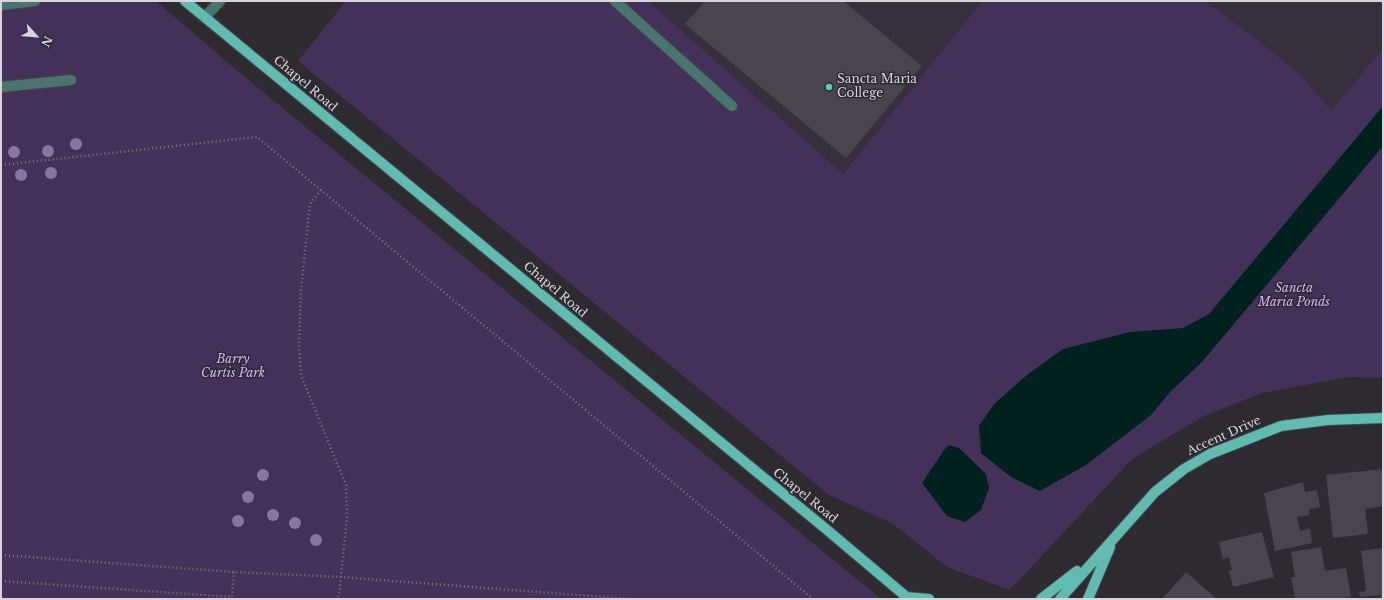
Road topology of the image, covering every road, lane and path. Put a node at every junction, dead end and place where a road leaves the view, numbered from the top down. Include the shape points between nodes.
1 (35, 1) edge
2 (185, 1) edge
3 (220, 1) edge
4 (615, 1) edge
5 (1, 5) edge
6 (205, 17) junction
7 (71, 80) dead end
8 (1, 87) edge
9 (732, 106) dead end
10 (1, 165) edge
11 (321, 190) junction
12 (1383, 418) edge
13 (1113, 540) junction
14 (1, 555) edge
15 (234, 572) junction
16 (341, 578) junction
17 (1, 581) edge
18 (907, 598) edge
19 (337, 599) edge
20 (630, 599) edge
21 (813, 599) edge
22 (929, 599) edge
23 (1042, 599) edge
24 (1060, 599) edge
25 (1088, 599) edge

1 - 5 lane
2 - 6 main road, Chapel Road
3 - 6 lane
4 - 9 lane
6 - 18 main road, Chapel Road
7 - 8 lane
10 - 11 path via 258,137
11 - 16 path via 310,204 301,290 299,346 301,375 346,485 347,518
11 - 21 path
12 - 13 main road, Accent Drive via 1328,420 1281,426 1210,454 1184,469 1155,492
13 - 23 main road
13 - 24 main road, Accent Drive
13 - 25 main road
14 - 15 path
15 - 16 path
15 - 17 path via 232,597
16 - 19 path
16 - 20 path
18 - 22 main road

